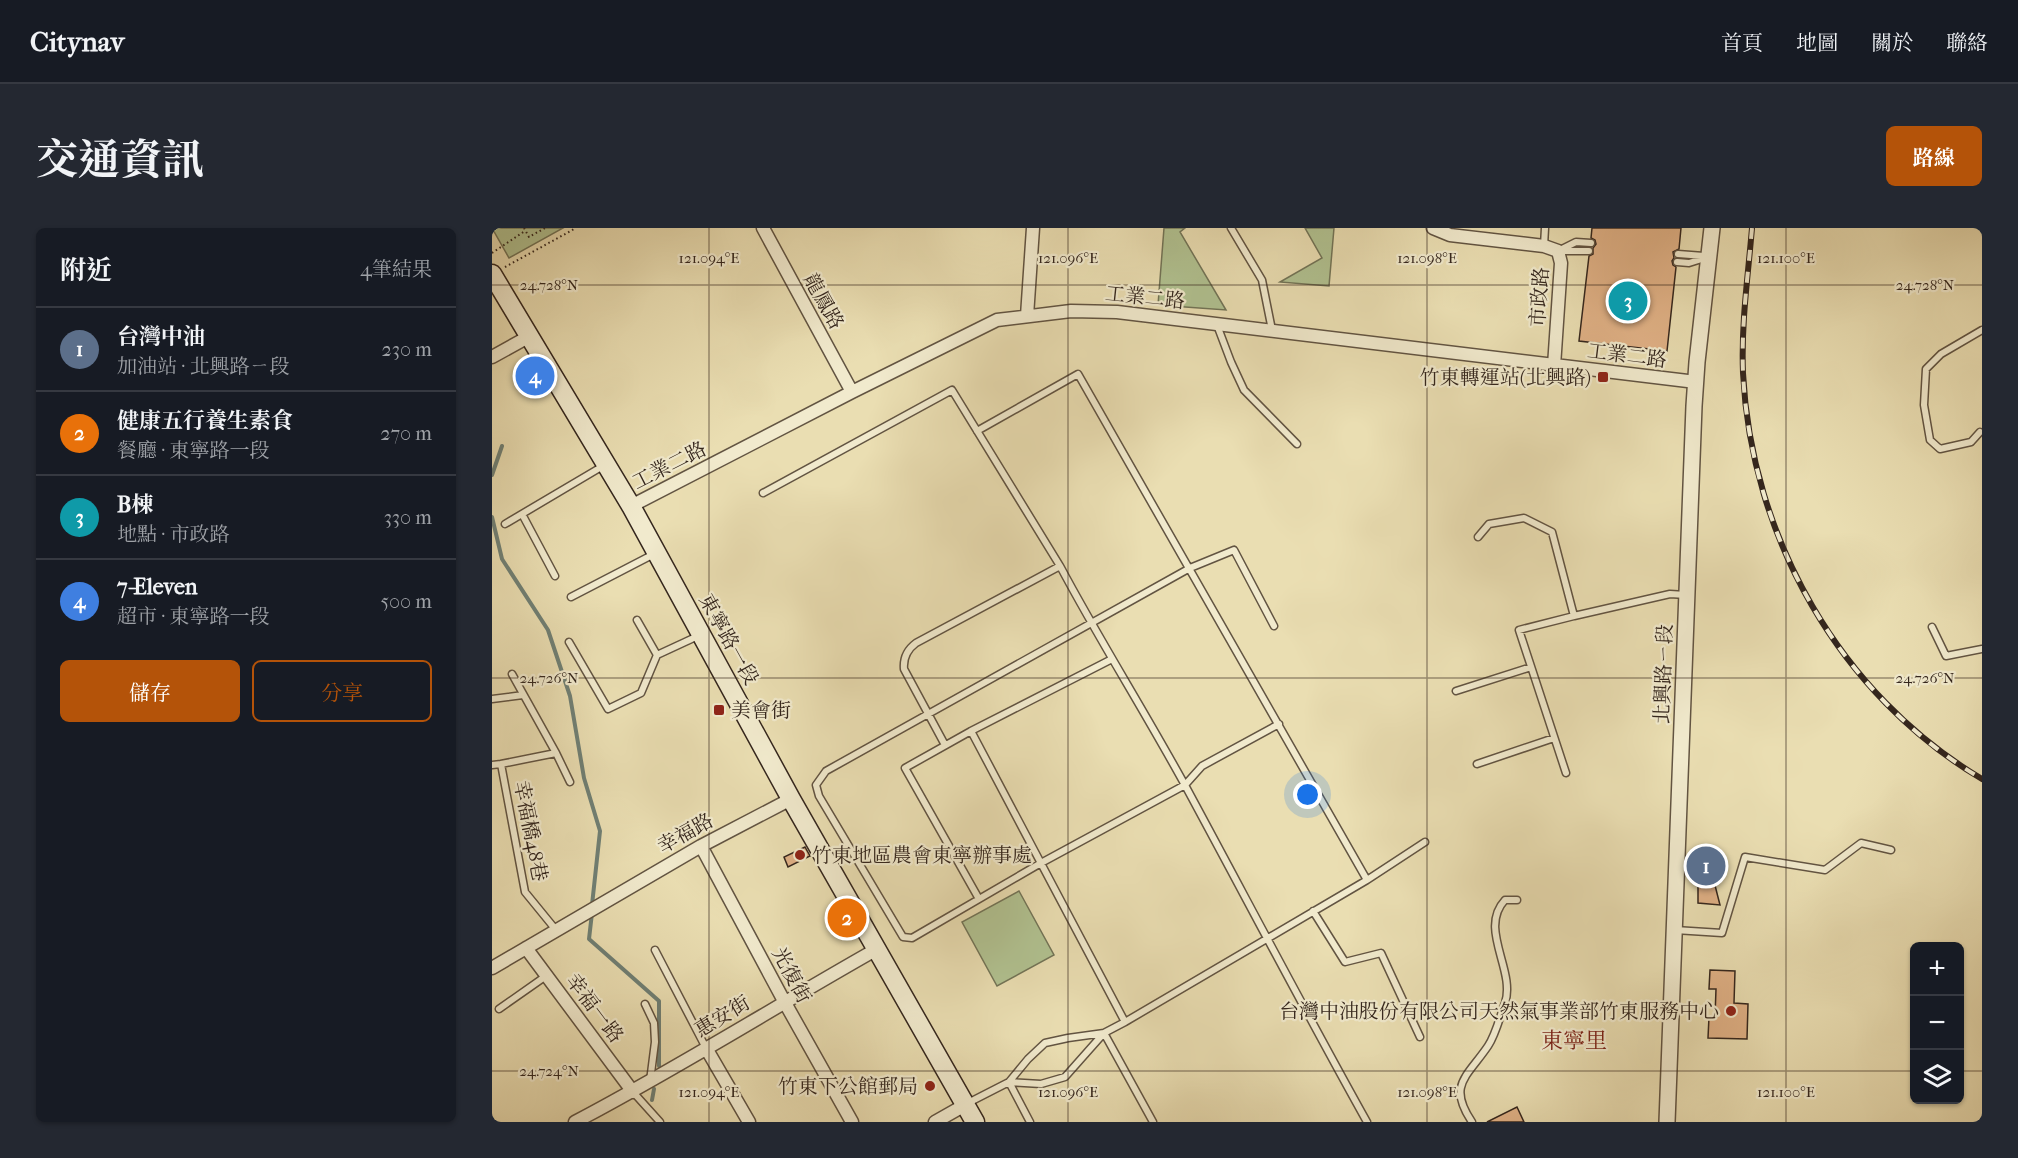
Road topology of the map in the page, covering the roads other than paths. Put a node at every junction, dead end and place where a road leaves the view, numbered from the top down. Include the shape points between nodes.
1 (763, 228) edge
2 (1033, 228) edge
3 (1231, 228) edge
4 (1433, 228) edge
5 (1545, 228) edge
6 (1712, 228) edge
7 (1591, 243) dead end
8 (1544, 246) junction
9 (1558, 251) junction
10 (1589, 251) dead end
11 (1678, 254) dead end
12 (1708, 256) junction
13 (1677, 262) dead end
14 (492, 274) edge
15 (1027, 316) junction
16 (1217, 325) junction
17 (1982, 330) edge
18 (1272, 331) junction
19 (530, 336) junction
20 (492, 357) edge
21 (1554, 366) junction
22 (1696, 382) junction
23 (852, 392) junction
24 (977, 431) junction
25 (1980, 432) dead end
26 (1297, 444) dead end
27 (606, 464) junction
28 (763, 493) dead end
29 (631, 506) junction
30 (522, 514) junction
31 (505, 524) dead end
32 (1478, 537) dead end
33 (656, 552) junction
34 (1060, 566) junction
35 (1190, 568) junction
36 (555, 576) dead end
37 (1686, 595) junction
38 (571, 597) dead end
39 (1574, 615) junction
40 (637, 620) dead end
41 (1091, 624) junction
42 (1274, 626) dead end
43 (1932, 627) dead end
44 (701, 635) junction
45 (569, 642) dead end
46 (1982, 649) edge
47 (657, 655) junction
48 (1112, 659) junction
49 (1531, 667) junction
50 (512, 674) dead end
51 (1456, 691) dead end
52 (524, 695) junction
53 (492, 699) edge
54 (929, 713) junction
55 (1279, 724) junction
56 (971, 731) junction
57 (1554, 738) junction
58 (945, 745) junction
59 (556, 753) junction
60 (501, 764) junction
61 (1477, 764) dead end
62 (492, 765) edge
63 (1566, 773) dead end
64 (570, 782) dead end
65 (1185, 785) junction
66 (791, 799) junction
67 (1425, 842) dead end
68 (701, 846) junction
69 (1891, 850) dead end
70 (1041, 863) junction
71 (1368, 880) junction
72 (979, 899) junction
73 (1517, 900) dead end
74 (1314, 912) junction
75 (556, 930) junction
76 (1675, 930) junction
77 (1266, 940) junction
78 (526, 948) junction
79 (877, 949) junction
80 (656, 950) dead end
81 (492, 968) edge
82 (547, 976) junction
83 (784, 1001) junction
84 (645, 1004) dead end
85 (499, 1009) dead end
86 (1125, 1022) junction
87 (1104, 1033) junction
88 (1419, 1037) dead end
89 (706, 1048) junction
90 (650, 1081) junction
91 (1009, 1082) junction
92 (633, 1092) junction
93 (965, 1105) junction
94 (595, 1116) edge
95 (575, 1122) edge
96 (660, 1122) edge
97 (749, 1122) edge
98 (852, 1122) edge
99 (935, 1122) edge
100 (975, 1122) edge
101 (1030, 1122) edge
102 (1153, 1122) edge
103 (1367, 1122) edge
104 (1472, 1122) edge
105 (1667, 1122) edge

1 - 23 street, 龍鳳路
2 - 15 street
3 - 18 lane via 1262,280
4 - 8 street, 市政路 via 1450,236
5 - 8 lane
6 - 12 street, 北興路ㄧ段
7 - 9 lane via 1576,242
8 - 9 street, 市政路
9 - 10 lane
9 - 21 street, 市政路 via 1561,263
11 - 12 lane
12 - 13 lane
12 - 22 street, 北興路ㄧ段
14 - 19 main road, 東寧路一段
15 - 16 street, 工業二路 via 1117,312
15 - 23 street, 工業二路 via 997,320
16 - 18 street, 工業二路
16 - 26 lane via 1244,390
17 - 25 lane via 1941,354 1926,369 1924,405 1930,440 1940,449 1971,442
18 - 21 street, 工業二路
19 - 20 street
19 - 27 main road, 東寧路一段
21 - 22 street, 工業二路
22 - 37 street, 北興路ㄧ段
23 - 29 street, 工業二路
24 - 28 lane via 952,390
24 - 34 lane
24 - 35 lane via 1078,374
27 - 29 main road, 東寧路一段
27 - 30 lane
29 - 33 main road, 東寧路一段
30 - 31 lane
30 - 36 lane
32 - 39 lane via 1489,524 1524,519 1552,532
33 - 38 lane
33 - 44 main road, 東寧路一段
34 - 41 lane
34 - 54 lane via 909,648 904,669
35 - 41 lane
35 - 42 lane via 1234,550
35 - 55 lane
37 - 39 lane via 1670,594
37 - 76 street, 北興路ㄧ段
39 - 49 lane via 1519,630
40 - 47 lane
41 - 48 lane
41 - 54 lane
43 - 46 lane via 1946,656
44 - 47 lane
44 - 66 main road, 東寧路一段
45 - 47 lane via 608,709 641,693
48 - 56 lane
48 - 65 lane
49 - 51 lane
49 - 57 lane
50 - 52 lane
52 - 53 lane
52 - 59 lane
54 - 58 lane
54 - 72 lane via 826,771 816,785 903,937 912,938
55 - 65 lane via 1202,766
55 - 71 lane
56 - 58 lane
56 - 70 lane
57 - 61 lane
57 - 63 lane
58 - 72 lane via 905,768
59 - 60 lane, 幸福橋48巷
59 - 64 lane
60 - 62 lane, 幸福橋48巷
60 - 75 lane, 幸福橋48巷 via 525,892
65 - 70 lane
65 - 77 lane
66 - 68 street, 幸福路
66 - 79 main road, 東寧路一段
67 - 71 lane
68 - 75 street, 幸福路
68 - 83 street, 光復街
69 - 76 lane via 1861,843 1825,870 1745,857 1722,933
70 - 72 lane
70 - 86 lane
71 - 74 lane
73 - 104 lane via 1505,900 1496,917 1495,934 1508,988 1506,1000 1490,1043 1461,1086 1459,1096
74 - 77 lane
74 - 88 lane via 1345,962 1382,952
75 - 78 street
76 - 105 street, 北興路ㄧ段
77 - 86 lane
77 - 103 lane
78 - 81 street
78 - 82 street, 幸福一路
79 - 83 street, 惠安街
79 - 93 main road, 東寧路一段
80 - 89 lane
82 - 85 lane
82 - 92 street, 幸福一路
83 - 89 street, 惠安街
83 - 98 street, 光復街
84 - 90 lane via 654,1023 656,1042
86 - 87 lane
87 - 91 lane via 1045,1043
87 - 91 lane via 1065,1077 1041,1084
87 - 102 lane
89 - 90 street, 惠安街
89 - 97 street
90 - 92 street, 惠安街
91 - 93 lane
91 - 101 lane
92 - 94 street, 惠安街
92 - 96 lane
93 - 99 street
93 - 100 main road, 東寧路一段
94 - 95 street, 惠安街

